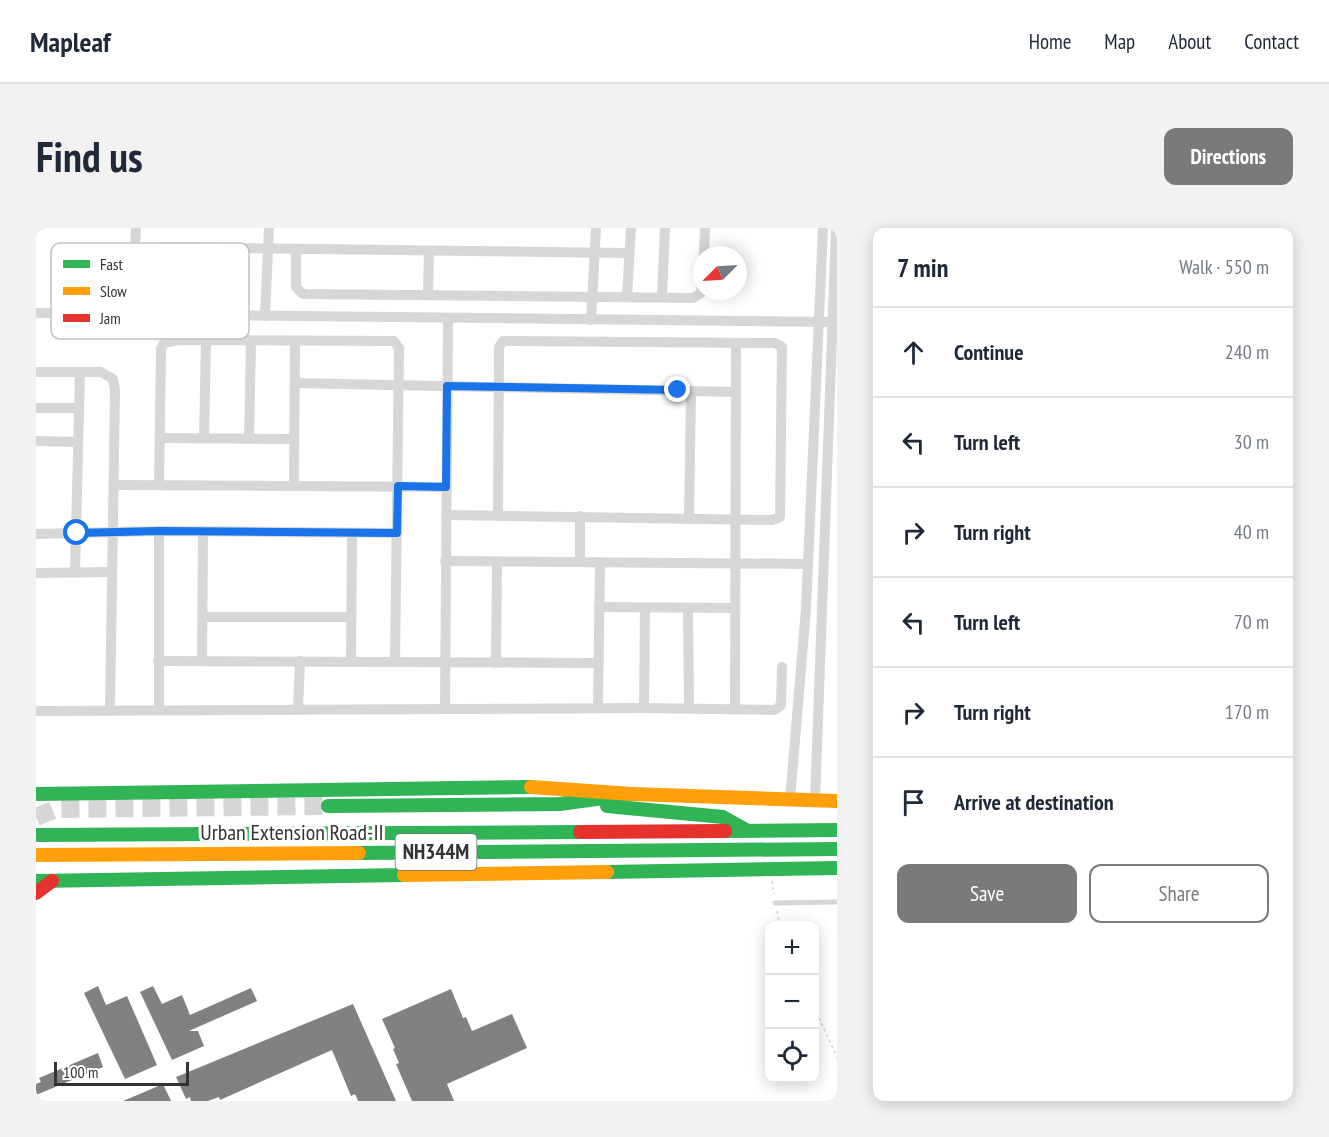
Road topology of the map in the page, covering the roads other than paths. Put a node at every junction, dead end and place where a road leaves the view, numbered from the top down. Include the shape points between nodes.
1 (136, 228) edge
2 (269, 228) edge
3 (596, 228) edge
4 (631, 228) edge
5 (665, 228) edge
6 (705, 228) edge
7 (823, 228) edge
8 (837, 228) edge
9 (135, 243) edge
10 (704, 246) edge
11 (249, 248) edge
12 (268, 249) junction
13 (296, 249) junction
14 (429, 251) junction
15 (595, 252) junction
16 (629, 253) junction
17 (428, 294) junction
18 (693, 296) edge
19 (592, 297) junction
20 (627, 297) junction
21 (662, 297) junction
22 (36, 313) edge
23 (51, 313) edge
24 (249, 316) edge
25 (265, 316) junction
26 (448, 318) junction
27 (591, 320) junction
28 (817, 322) junction
29 (832, 322) junction
30 (206, 341) junction
31 (251, 341) junction
32 (295, 341) junction
33 (736, 344) junction
34 (36, 372) edge
35 (80, 372) junction
36 (295, 383) junction
37 (398, 385) junction
38 (447, 386) junction
39 (498, 387) junction
40 (691, 391) junction
41 (736, 392) junction
42 (36, 408) edge
43 (79, 408) junction
44 (160, 438) junction
45 (204, 438) junction
46 (249, 438) junction
47 (294, 439) junction
48 (36, 441) edge
49 (78, 442) junction
50 (114, 485) junction
51 (159, 485) junction
52 (294, 486) junction
53 (398, 486) junction
54 (446, 487) junction
55 (446, 515) junction
56 (498, 516) junction
57 (580, 516) junction
58 (689, 517) junction
59 (735, 518) junction
60 (159, 531) junction
61 (203, 531) junction
62 (77, 533) junction
63 (113, 533) junction
64 (352, 533) junction
65 (397, 533) junction
66 (36, 534) edge
67 (446, 561) junction
68 (497, 562) junction
69 (579, 562) junction
70 (600, 562) junction
71 (735, 564) junction
72 (808, 564) junction
73 (75, 572) junction
74 (112, 572) junction
75 (36, 573) edge
76 (599, 607) junction
77 (645, 608) junction
78 (688, 608) junction
79 (735, 608) junction
80 (203, 617) junction
81 (351, 617) junction
82 (158, 661) junction
83 (202, 661) junction
84 (300, 662) junction
85 (351, 662) junction
86 (395, 662) junction
87 (446, 662) junction
88 (496, 663) junction
89 (599, 663) junction
90 (782, 668) dead end
91 (598, 708) junction
92 (644, 708) junction
93 (689, 708) junction
94 (159, 709) junction
95 (297, 709) junction
96 (446, 709) junction
97 (735, 709) junction
98 (110, 710) junction
99 (36, 711) edge
100 (36, 794) edge
101 (633, 794) junction
102 (790, 800) junction
103 (815, 801) junction
104 (837, 801) edge
105 (560, 804) junction
106 (328, 806) tunnel mouth
107 (837, 830) edge
108 (747, 831) junction
109 (36, 836) edge
110 (837, 849) edge
111 (36, 855) edge
112 (837, 868) edge
113 (36, 881) edge
114 (52, 881) junction
115 (36, 893) edge
116 (837, 902) edge
117 (775, 903) dead end

1 - 9 street
2 - 12 street
3 - 15 street
4 - 16 street
5 - 21 street
6 - 10 street
7 - 28 street
8 - 29 street
11 - 12 street
12 - 13 street
12 - 25 street
13 - 14 street
13 - 17 street via 296,287 303,294
14 - 15 street
14 - 17 street
15 - 16 street
15 - 19 street
16 - 20 street
17 - 19 street
18 - 21 street
19 - 20 street
19 - 27 street
20 - 21 street
22 - 23 street
24 - 25 street
25 - 26 street
26 - 27 street
26 - 38 street
27 - 28 street
28 - 29 street
28 - 72 street
29 - 103 street
30 - 31 street
30 - 44 street via 171,340 161,349
30 - 45 street
31 - 32 street
31 - 46 street
32 - 36 street
32 - 37 street via 393,341 399,348
33 - 39 street via 507,340 499,347
33 - 41 street
33 - 59 street via 775,343 782,347 783,497 782,514 776,519
34 - 35 street
35 - 43 street
35 - 50 street via 101,372 113,379
36 - 37 street
36 - 47 street
37 - 38 street
37 - 53 street
38 - 39 street
38 - 54 street
39 - 40 street
39 - 56 street
40 - 41 street
40 - 58 street
41 - 59 street
42 - 43 street
43 - 49 street
44 - 45 street
44 - 51 street
45 - 46 street
46 - 47 street
47 - 52 street
48 - 49 street
49 - 62 street
50 - 51 street
50 - 63 street
51 - 52 street
52 - 53 street
53 - 54 street
53 - 65 street
54 - 55 street
55 - 56 street
55 - 67 street
56 - 57 street
57 - 58 street
57 - 69 street
58 - 59 street
59 - 71 street
60 - 61 street
60 - 63 street
60 - 82 street
61 - 64 street
61 - 80 street
62 - 63 street
62 - 66 street
62 - 73 street
63 - 74 street
64 - 65 street
64 - 81 street
65 - 86 street
67 - 68 street
67 - 87 street
68 - 69 street
68 - 88 street
69 - 70 street
70 - 71 street
70 - 76 street
71 - 72 street
71 - 79 street
72 - 102 street
73 - 74 street
73 - 75 street
74 - 98 street
76 - 77 street
76 - 89 street
77 - 78 street
77 - 92 street
78 - 79 street
78 - 93 street
79 - 97 street
80 - 81 street
80 - 83 street
81 - 85 street
82 - 83 street
82 - 94 street
83 - 84 street
84 - 85 street
84 - 95 street
85 - 86 street
86 - 87 street
87 - 88 street
87 - 96 street
88 - 89 street
89 - 91 street
90 - 97 street via 778,709
91 - 92 street
91 - 96 street
92 - 93 street
93 - 97 street
94 - 95 street
94 - 98 street
95 - 96 street
98 - 99 street
100 - 101 main road via 555,787
101 - 102 main road
101 - 105 main road
102 - 103 main road
103 - 104 main road
105 - 106 main road
105 - 108 main road via 723,817
107 - 108 main road, Urban Extension Road-II / NH344M
108 - 109 main road, Urban Extension Road-II / NH344M
110 - 111 main road, Urban Extension Road-II / NH344M
112 - 114 main road
113 - 114 main road
114 - 115 main road
116 - 117 lane

